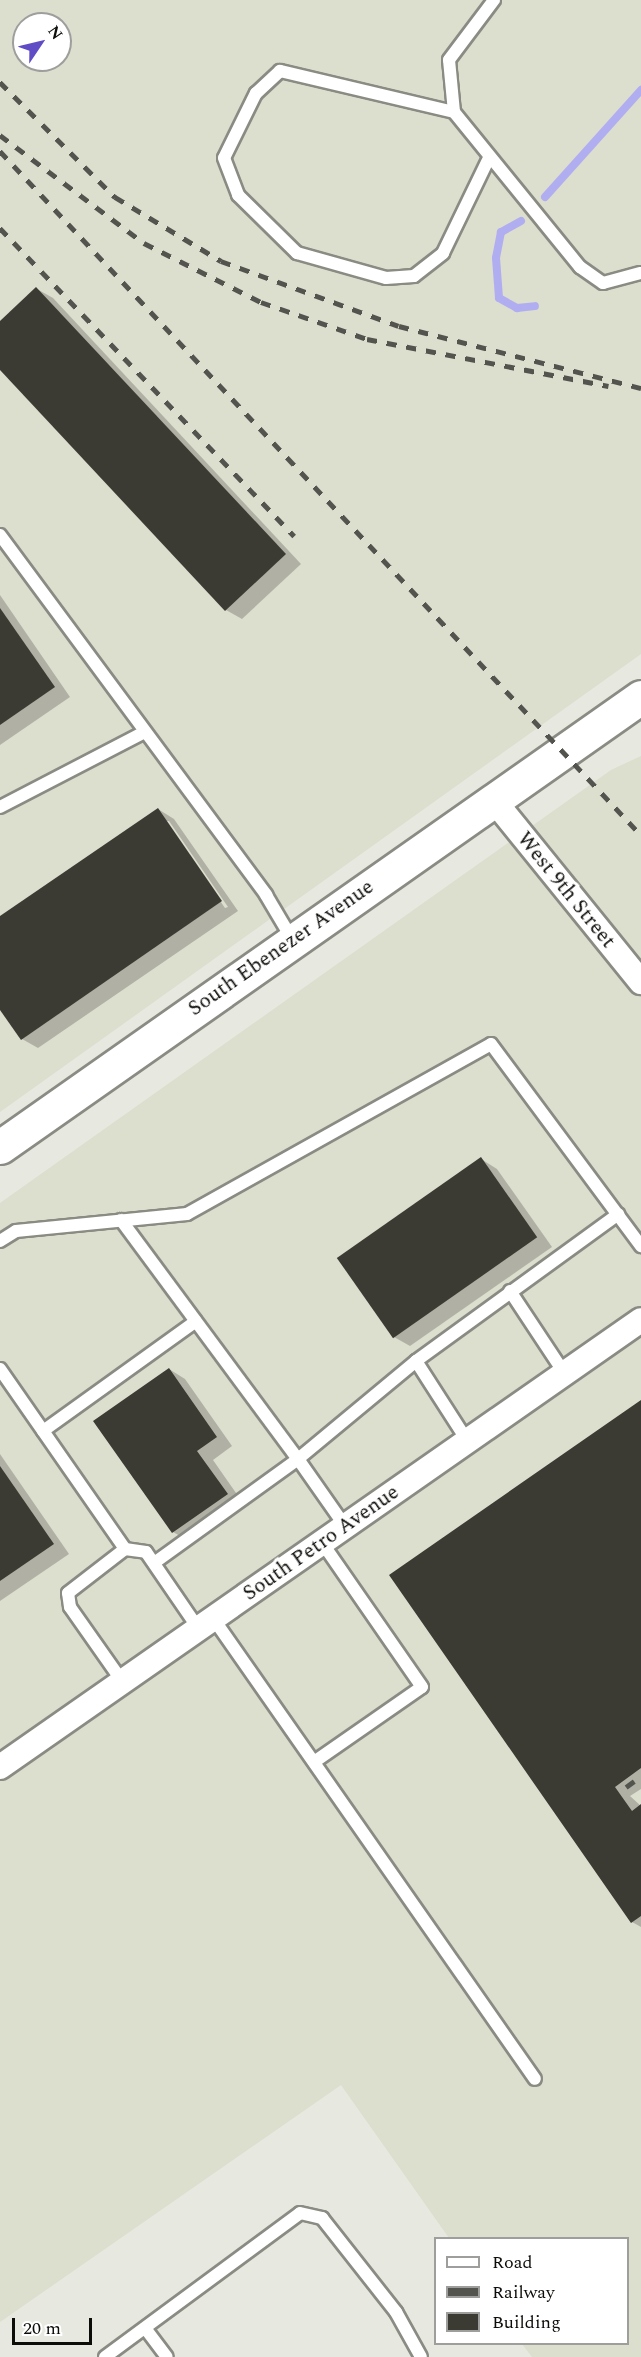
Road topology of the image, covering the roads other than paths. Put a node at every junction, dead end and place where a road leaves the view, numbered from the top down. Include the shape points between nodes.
1 (494, 0) edge
2 (454, 112) junction
3 (488, 160) junction
4 (641, 273) edge
5 (0, 535) edge
6 (641, 697) edge
7 (143, 733) junction
8 (492, 798) junction
9 (0, 807) edge
10 (292, 940) junction
11 (641, 982) edge
12 (0, 1147) edge
13 (618, 1214) junction
14 (121, 1220) junction
15 (0, 1241) edge
16 (641, 1246) edge
17 (510, 1291) junction
18 (641, 1320) edge
19 (196, 1321) junction
20 (416, 1361) junction
21 (0, 1369) edge
22 (565, 1374) junction
23 (44, 1431) junction
24 (468, 1442) junction
25 (298, 1459) junction
26 (345, 1526) junction
27 (321, 1542) junction
28 (125, 1549) junction
29 (154, 1563) junction
30 (206, 1623) junction
31 (122, 1681) junction
32 (314, 1762) junction
33 (0, 1767) edge
34 (535, 2079) dead end
35 (145, 2328) junction
36 (105, 2357) edge
37 (167, 2357) edge
38 (421, 2357) edge

1 - 2 lane via 449,60
2 - 3 lane
2 - 3 lane via 280,71 256,93 224,158 238,195 297,254 386,278 414,276 443,253
3 - 4 lane via 580,267 603,283
5 - 7 lane
6 - 8 street, South Ebenezer Avenue
7 - 9 lane
7 - 10 lane via 266,894
8 - 10 street, South Ebenezer Avenue
8 - 11 street, West 9th Street
10 - 12 street, South Ebenezer Avenue
13 - 14 lane via 491,1044 187,1214
13 - 16 lane
13 - 17 lane
14 - 15 lane via 16,1231
14 - 19 lane
17 - 20 lane
17 - 22 lane
18 - 22 street, South Petro Avenue
19 - 23 lane
19 - 25 lane
20 - 24 lane
20 - 25 lane
21 - 23 lane
22 - 24 street, South Petro Avenue
23 - 28 lane
24 - 26 street, South Petro Avenue
25 - 26 lane
25 - 29 lane
26 - 27 street, South Petro Avenue
27 - 30 street, South Petro Avenue
27 - 32 lane via 422,1687
28 - 29 lane via 146,1551
28 - 31 lane via 68,1593 70,1607
29 - 30 lane
30 - 31 street, South Petro Avenue
30 - 32 lane
31 - 33 street, South Petro Avenue
32 - 34 lane
35 - 36 lane
35 - 37 lane
35 - 38 lane via 300,2213 322,2218 396,2312

